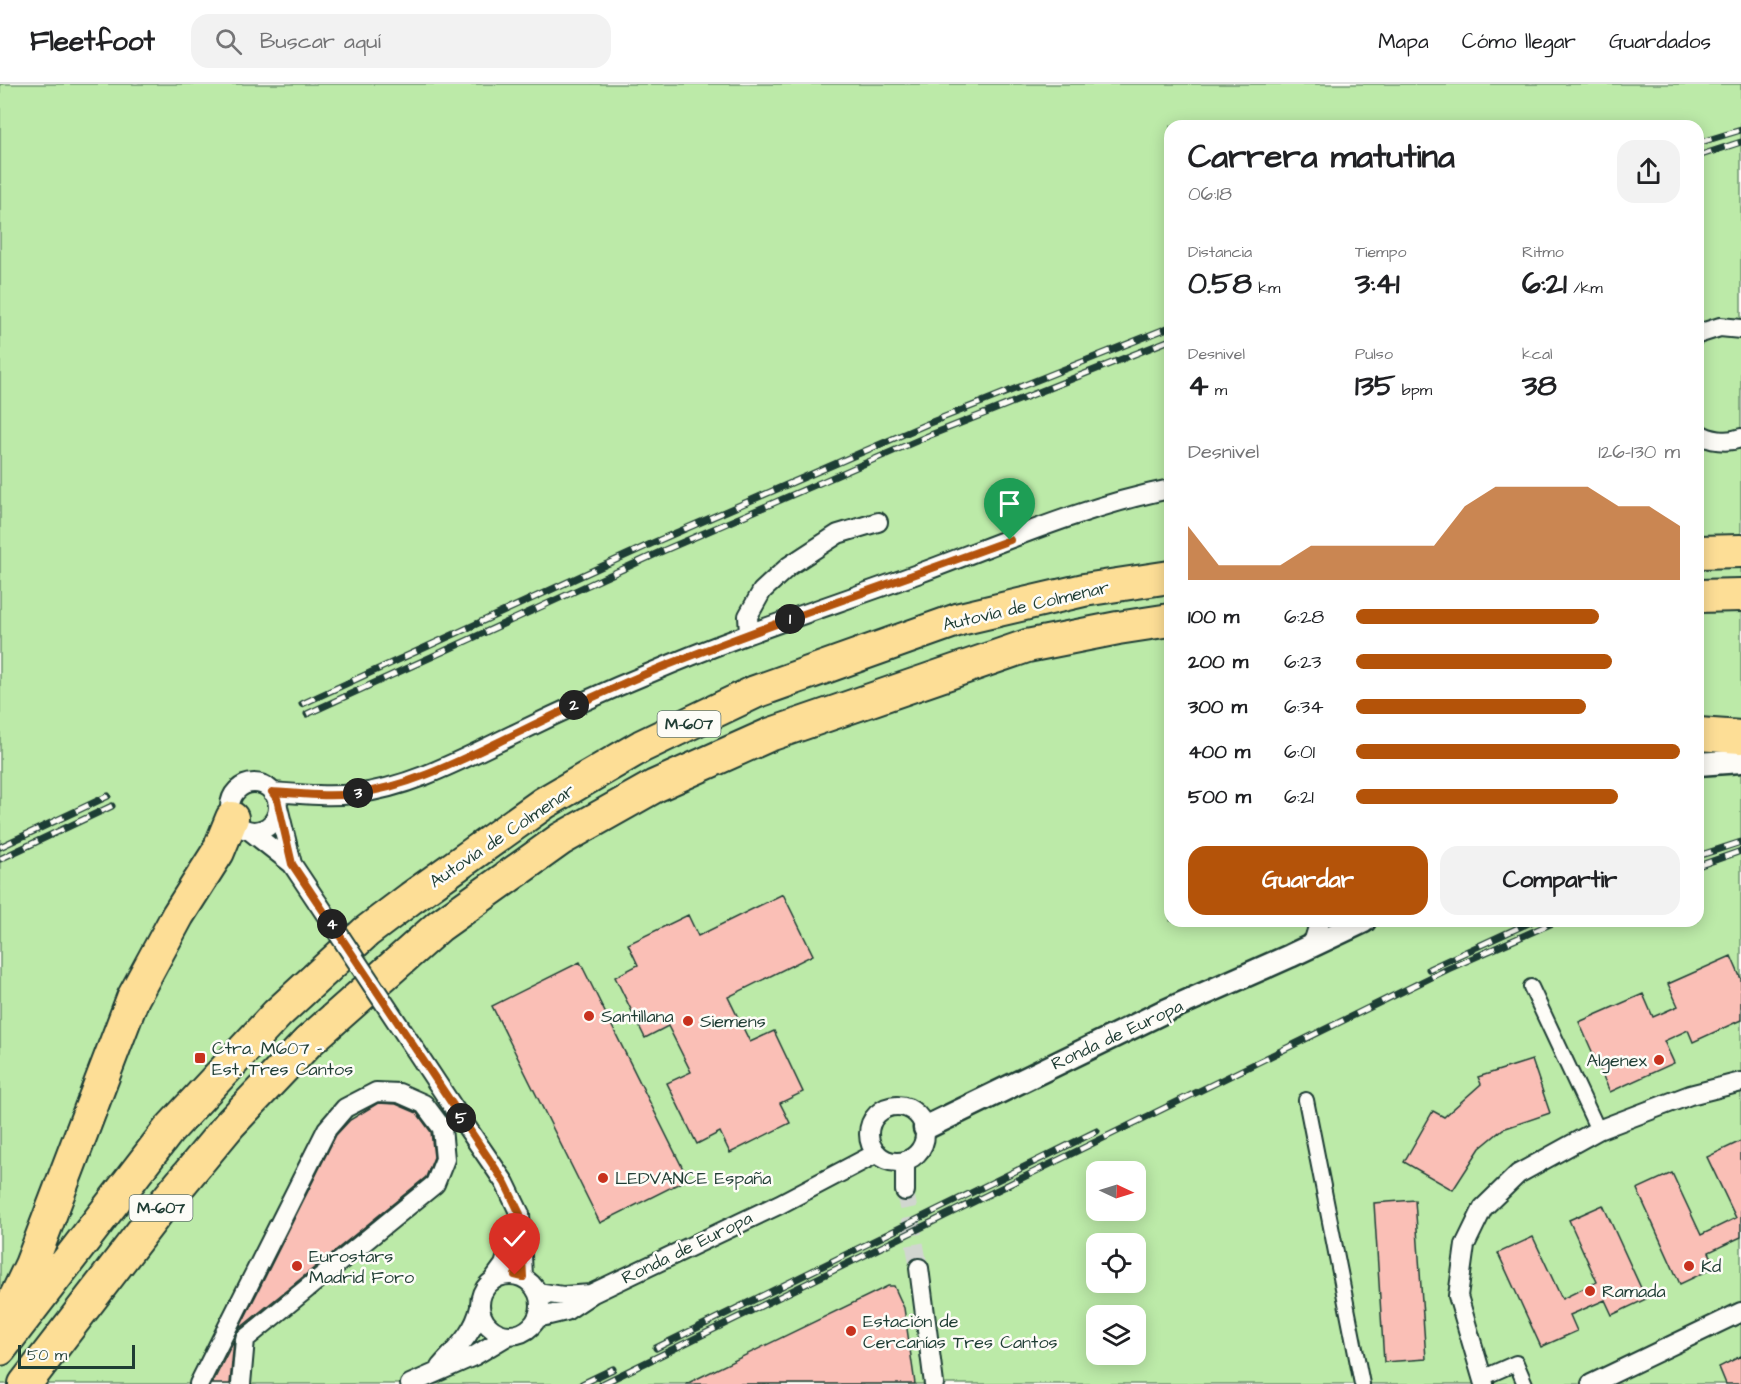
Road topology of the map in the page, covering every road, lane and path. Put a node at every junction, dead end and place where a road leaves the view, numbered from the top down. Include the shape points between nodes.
1 (1741, 329) edge
2 (1704, 332) edge
3 (1704, 437) edge
4 (1741, 438) edge
5 (1164, 490) edge
6 (878, 522) dead end
7 (1741, 550) edge
8 (1704, 552) edge
9 (1164, 578) edge
10 (1741, 595) edge
11 (1704, 596) edge
12 (1164, 621) edge
13 (749, 634) junction
14 (1164, 640) edge
15 (960, 668) junction
16 (1704, 734) edge
17 (1741, 737) edge
18 (1741, 761) edge
19 (1704, 764) edge
20 (275, 799) junction
21 (241, 824) junction
22 (292, 864) junction
23 (1318, 927) edge
24 (1336, 927) edge
25 (1312, 946) junction
26 (1531, 987) dead end
27 (1741, 1082) edge
28 (1306, 1100) dead end
29 (925, 1128) junction
30 (1598, 1130) junction
31 (877, 1153) junction
32 (905, 1161) junction
33 (905, 1191) tunnel mouth
34 (520, 1214) junction
35 (919, 1268) tunnel mouth
36 (523, 1277) junction
37 (493, 1280) junction
38 (537, 1292) junction
39 (593, 1293) junction
40 (480, 1307) junction
41 (1741, 1312) edge
42 (537, 1318) junction
43 (0, 1323) edge
44 (509, 1335) junction
45 (0, 1349) edge
46 (436, 1371) junction
47 (1483, 1381) edge
48 (25, 1384) edge
49 (199, 1384) edge
50 (241, 1384) edge
51 (410, 1384) edge
52 (934, 1384) edge
53 (1362, 1384) edge
54 (1525, 1384) edge
55 (1591, 1384) edge

1 - 2 street via 1720,327
3 - 4 street via 1731,442
5 - 13 street via 1082,513
6 - 13 street via 837,534 789,566 762,591 748,616
7 - 8 highway
9 - 45 highway, Autovía de Colmenar / M-607 via 1084,590 960,619 755,692 642,746 544,803 366,933 277,1014 168,1131
10 - 11 highway
12 - 15 highway, Autovía de Colmenar / M-607 via 1027,646
13 - 20 street via 578,704 446,767 398,785 354,794
14 - 15 highway via 1118,642
15 - 48 highway, Autovía de Colmenar / M-607 via 769,735 655,786 561,839 440,926 308,1042 230,1124
16 - 17 highway
18 - 19 street
20 - 21 street via 272,823 266,828
20 - 21 street via 265,786 257,783 240,788 230,803
20 - 22 street
21 - 22 street
21 - 43 highway via 178,915 133,998 31,1265
22 - 34 street, bridge via 505,1183
23 - 25 street
24 - 25 street, Ronda de Europa
25 - 29 street, Ronda de Europa via 1162,1012
26 - 30 street
27 - 30 street via 1690,1095
28 - 53 street
29 - 31 street via 907,1107 888,1107 873,1119 869,1137
29 - 32 street via 923,1144
30 - 47 street via 1518,1174 1484,1208 1465,1245 1458,1296
31 - 32 street via 890,1161
31 - 39 street, Ronda de Europa
32 - 33 street
34 - 36 street
34 - 37 street via 504,1265
35 - 52 street
36 - 37 street via 507,1275
36 - 38 street
37 - 40 street via 485,1287
38 - 39 street, Ronda de Europa via 563,1296
38 - 42 street
39 - 42 street, Ronda de Europa via 566,1311
40 - 44 street via 486,1323
40 - 46 street via 477,1321 465,1340
41 - 55 street
42 - 44 street via 525,1330
44 - 46 street via 474,1356
46 - 51 street
47 - 54 street via 1516,1363
49 - 50 street via 327,1129 345,1108 376,1092 399,1093 424,1104 442,1128 445,1159 435,1184 245,1339

